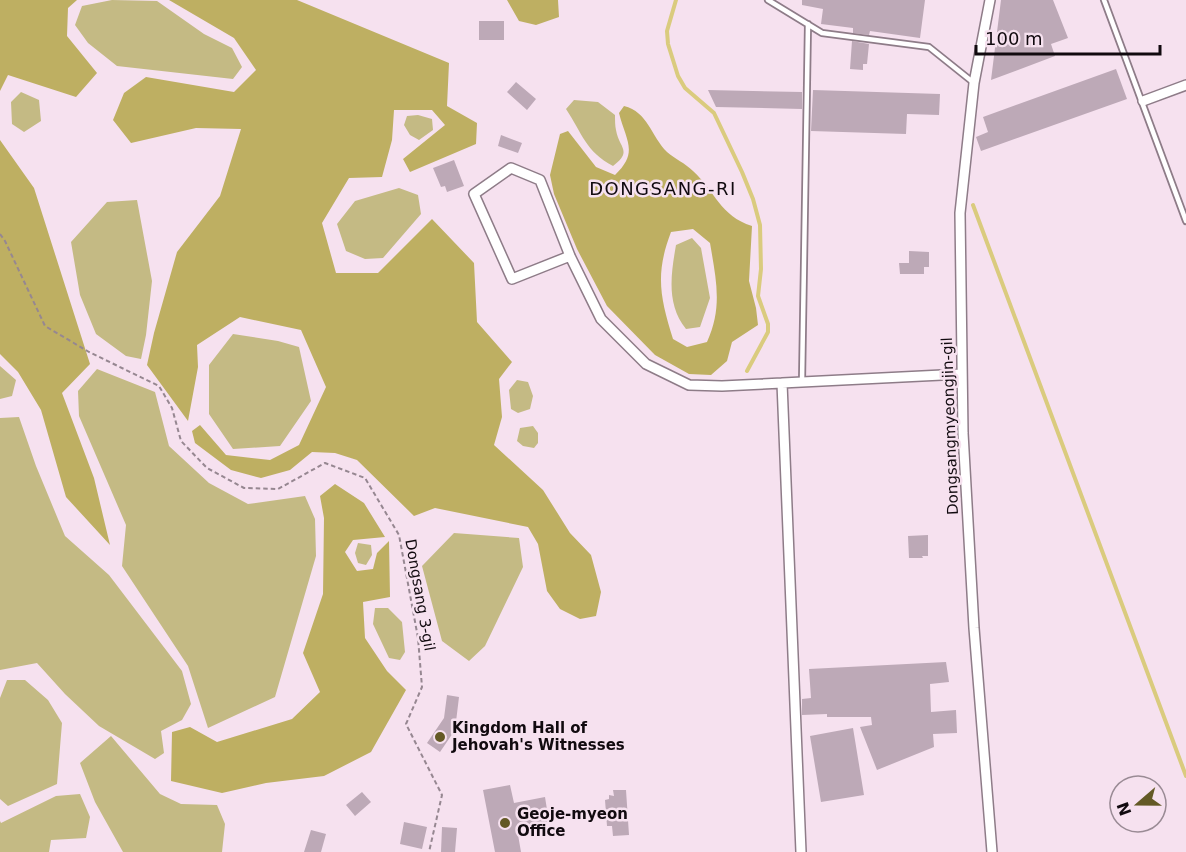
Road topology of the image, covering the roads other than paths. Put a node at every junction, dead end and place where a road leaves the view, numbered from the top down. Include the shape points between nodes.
1 (768, 0) edge
2 (990, 0) edge
3 (1104, 0) edge
4 (808, 24) junction
5 (974, 83) junction
6 (1186, 85) edge
7 (1143, 101) junction
8 (1186, 221) edge
9 (570, 256) junction
10 (962, 374) junction
11 (802, 382) junction
12 (782, 383) junction
13 (801, 852) edge
14 (992, 852) edge

1 - 4 lane
2 - 5 street, Dongsangmyeongjin-gil
3 - 7 lane
4 - 5 lane via 822,33 929,46
4 - 11 lane
5 - 10 street, Dongsangmyeongjin-gil via 960,213
6 - 7 street
7 - 8 lane
9 - 9 street via 512,279 474,194 512,168 540,180
9 - 12 street via 601,318 646,364 689,385
10 - 11 street
10 - 14 street, Dongsangmyeongjin-gil via 973,617
11 - 12 street
12 - 13 street

